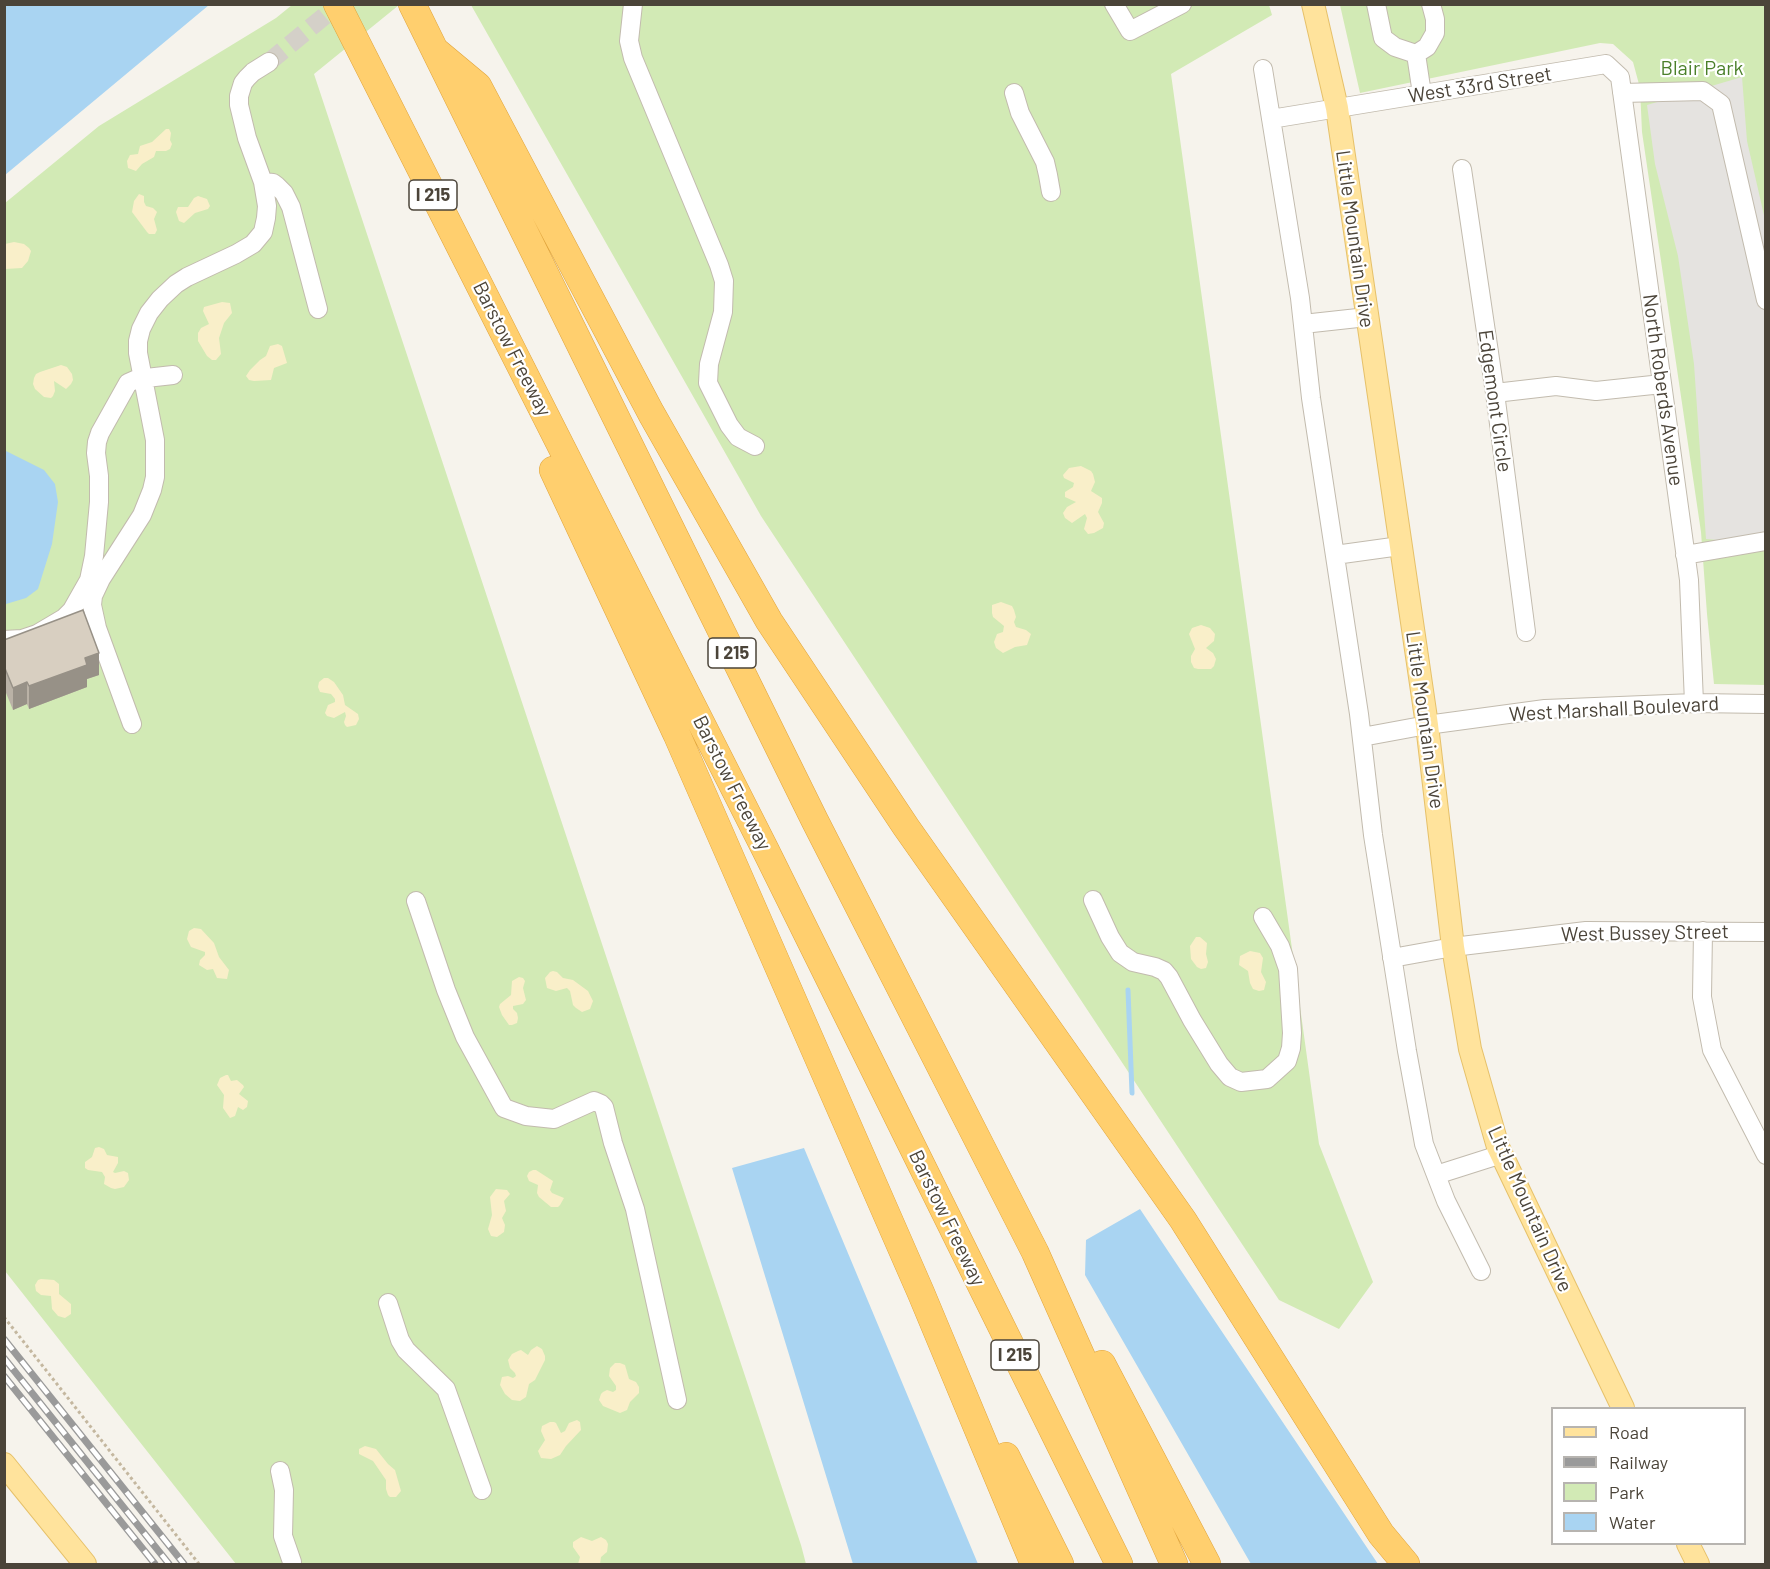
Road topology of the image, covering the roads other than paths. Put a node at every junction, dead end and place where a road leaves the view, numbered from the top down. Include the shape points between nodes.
1 (337, 4) edge
2 (412, 4) edge
3 (633, 4) edge
4 (1114, 4) edge
5 (1182, 4) edge
6 (1313, 4) edge
7 (1376, 4) edge
8 (1431, 4) edge
9 (436, 51) junction
10 (1416, 54) junction
11 (269, 62) tunnel mouth
12 (1263, 69) dead end
13 (1621, 85) junction
14 (1014, 93) dead end
15 (1422, 94) junction
16 (1336, 108) junction
17 (1271, 119) junction
18 (1462, 170) dead end
19 (263, 182) junction
20 (1051, 192) dead end
21 (1766, 300) edge
22 (318, 309) dead end
23 (1367, 316) junction
24 (1303, 324) junction
25 (173, 375) dead end
26 (143, 378) junction
27 (1662, 384) junction
28 (530, 386) junction
29 (1495, 393) junction
30 (755, 446) dead end
31 (1766, 542) edge
32 (1400, 546) junction
33 (1335, 555) junction
34 (1685, 555) junction
35 (64, 618) junction
36 (95, 621) junction
37 (1526, 632) dead end
38 (4, 640) edge
39 (1694, 703) junction
40 (1766, 704) edge
41 (132, 724) dead end
42 (1427, 725) junction
43 (1362, 736) junction
44 (1093, 900) dead end
45 (416, 901) dead end
46 (1263, 917) dead end
47 (1703, 931) junction
48 (1766, 932) edge
49 (1453, 947) junction
50 (1392, 958) junction
51 (1502, 1155) junction
52 (1766, 1155) edge
53 (1436, 1175) junction
54 (1035, 1252) junction
55 (1481, 1270) dead end
56 (921, 1293) junction
57 (388, 1303) dead end
58 (678, 1400) dead end
59 (1623, 1407) edge
60 (4, 1464) edge
61 (280, 1471) dead end
62 (482, 1490) dead end
63 (268, 1543) dead end
64 (1688, 1545) edge
65 (293, 1563) edge
66 (85, 1564) edge
67 (1034, 1564) edge
68 (1060, 1564) edge
69 (1119, 1564) edge
70 (1174, 1564) edge
71 (1207, 1564) edge
72 (1406, 1564) edge
73 (1698, 1564) edge

1 - 28 highway, Barstow Freeway / I 215
2 - 9 highway, I 215
3 - 30 street via 629,41 633,58 724,281 723,312 708,383 729,425 738,437
4 - 5 street via 1130,31
6 - 16 main road, Little Mountain Drive
7 - 10 street via 1383,38
8 - 10 street via 1435,33 1427,47
9 - 54 highway, I 215 via 815,821
9 - 72 highway via 478,86 651,413 769,621 906,827 1183,1221 1381,1534
10 - 15 street
11 - 19 street via 247,78 239,96
12 - 17 street
13 - 15 street, West 33rd Street via 1606,64
13 - 21 street via 1703,91 1721,104
13 - 27 street, North Roberds Avenue
14 - 20 street via 1045,162
15 - 16 street, West 33rd Street
16 - 17 street, West 33rd Street
16 - 23 main road, Little Mountain Drive
17 - 24 street
18 - 29 street, Edgemont Circle
19 - 22 street via 278,186 291,207
19 - 26 street via 266,218 253,244 176,284 149,314 138,341
23 - 24 street
23 - 32 main road, Little Mountain Drive
24 - 33 street
25 - 26 street
26 - 35 street via 128,383 97,442 99,502 92,566 82,595
26 - 36 street via 155,440 153,483 142,515 96,587 92,604
27 - 29 street via 1596,391 1556,386
27 - 34 street, North Roberds Avenue
28 - 56 highway via 533,427 681,746
28 - 69 highway, Barstow Freeway / I 215 via 765,849
29 - 37 street, Edgemont Circle
31 - 34 street
32 - 33 street
32 - 42 main road, Little Mountain Drive
33 - 43 street
34 - 39 street, North Roberds Avenue
35 - 36 street
35 - 38 street via 37,634
36 - 41 street
39 - 40 street, West Marshall Boulevard
39 - 42 street, West Marshall Boulevard via 1545,709
42 - 43 street, West Marshall Boulevard
42 - 49 main road, Little Mountain Drive
43 - 50 street
44 - 46 street via 1120,953 1133,962 1164,971 1219,1064 1230,1077 1241,1082 1268,1079 1287,1061 1291,1048 1288,969
45 - 58 street via 465,1037 504,1108 526,1116 554,1119 594,1101 604,1107 635,1209
47 - 48 street, West Bussey Street
47 - 49 street, West Bussey Street via 1586,931
47 - 52 street via 1702,997 1712,1050
49 - 50 street, West Bussey Street
49 - 51 main road, Little Mountain Drive via 1470,1048
50 - 53 street via 1424,1144
51 - 53 street
51 - 59 main road, Little Mountain Drive
53 - 55 street
54 - 70 highway, I 215
54 - 71 highway via 1108,1373
56 - 67 highway
56 - 68 highway
57 - 62 street via 406,1350 446,1389
60 - 66 main road
61 - 65 street via 284,1490 283,1536
63 - 65 street
64 - 73 main road

